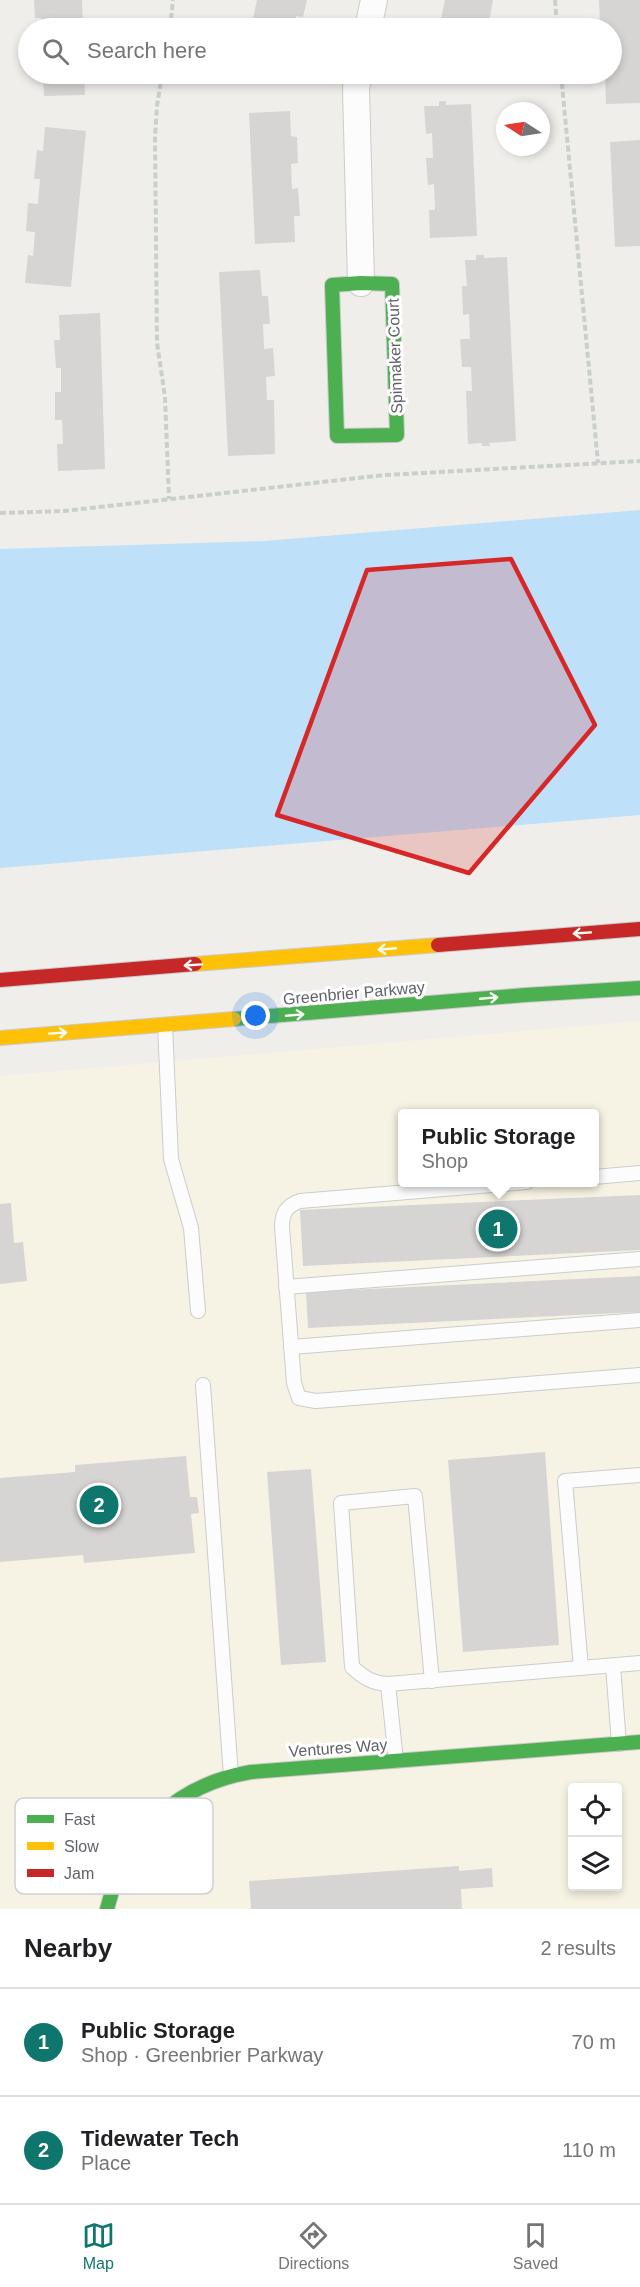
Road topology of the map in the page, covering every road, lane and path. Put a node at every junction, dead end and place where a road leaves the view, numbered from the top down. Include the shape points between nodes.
1 (173, 0) edge
2 (374, 0) edge
3 (555, 0) edge
4 (171, 18) edge
5 (370, 18) edge
6 (556, 18) edge
7 (160, 84) edge
8 (357, 84) edge
9 (562, 84) edge
10 (361, 283) junction
11 (640, 461) edge
12 (598, 463) junction
13 (169, 499) junction
14 (0, 513) edge
15 (640, 929) edge
16 (0, 980) edge
17 (640, 988) edge
18 (165, 1025) junction
19 (0, 1038) edge
20 (640, 1173) edge
21 (599, 1177) edge
22 (467, 1187) edge
23 (640, 1259) edge
24 (286, 1287) junction
25 (198, 1311) dead end
26 (640, 1320) edge
27 (291, 1347) junction
28 (640, 1375) edge
29 (203, 1385) dead end
30 (640, 1475) edge
31 (640, 1663) edge
32 (613, 1666) junction
33 (580, 1668) junction
34 (432, 1680) junction
35 (388, 1684) junction
36 (640, 1742) edge
37 (619, 1744) junction
38 (396, 1761) junction
39 (231, 1776) junction
40 (181, 1798) edge
41 (111, 1894) edge
42 (106, 1909) edge

1 - 4 path
2 - 5 street
3 - 6 path
7 - 13 path via 155,137 156,315 165,397
8 - 10 street
9 - 12 path
10 - 10 main road, Spinnaker Court via 332,285 337,436 397,435 392,284
11 - 12 path
12 - 13 path via 385,475
13 - 14 path via 64,511
15 -> 16 main road
18 -> 17 main road, Greenbrier Parkway
19 -> 18 main road, Greenbrier Parkway
18 - 25 lane via 171,1159 191,1228
20 - 21 lane
22 - 24 lane via 292,1204 282,1218
23 - 24 lane
24 - 27 lane
26 - 27 lane
27 - 28 lane via 295,1391 305,1401
29 - 39 lane
30 - 33 lane via 565,1481
31 - 32 lane
32 - 33 lane
32 - 37 lane
33 - 34 lane
34 - 35 lane
34 - 35 lane via 415,1496 341,1503 352,1667 364,1678
35 - 38 lane
36 - 37 main road, Ventures Way
37 - 38 main road, Ventures Way
38 - 39 main road, Ventures Way
39 - 40 main road, Ventures Way
41 - 42 main road, Ventures Way

